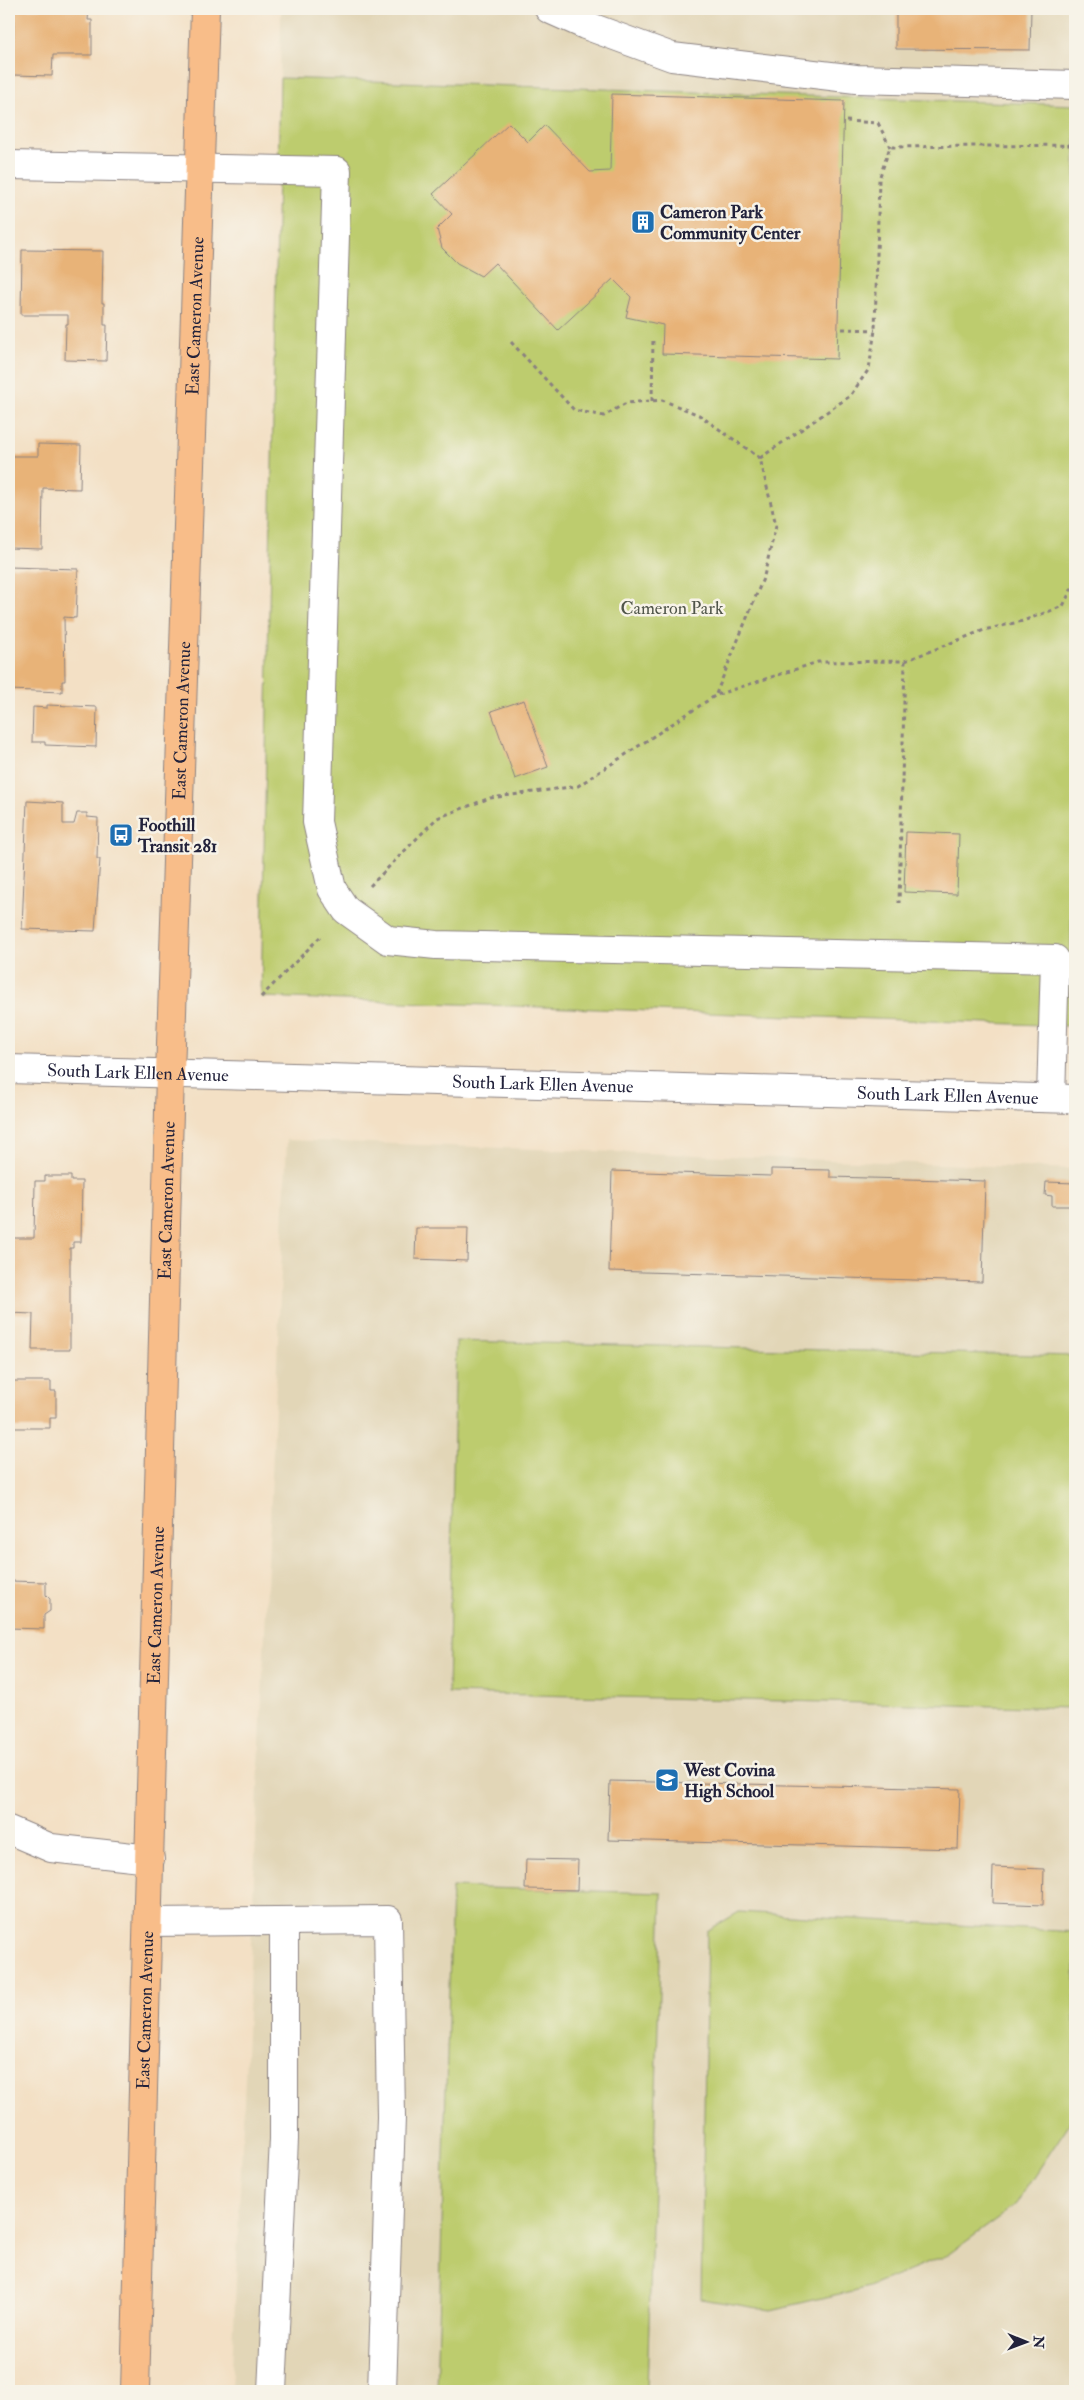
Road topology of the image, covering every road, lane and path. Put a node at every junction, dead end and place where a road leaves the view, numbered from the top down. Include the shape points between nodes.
1 (205, 9) edge
2 (549, 9) edge
3 (1075, 85) edge
4 (846, 121) dead end
5 (1075, 145) edge
6 (890, 147) junction
7 (9, 165) edge
8 (201, 168) junction
9 (842, 329) dead end
10 (875, 330) junction
11 (653, 338) dead end
12 (511, 342) dead end
13 (652, 401) junction
14 (760, 458) junction
15 (1075, 582) edge
16 (905, 661) junction
17 (716, 695) junction
18 (899, 903) dead end
19 (346, 910) junction
20 (261, 997) dead end
21 (9, 1069) edge
22 (170, 1074) junction
23 (1063, 1098) edge
24 (9, 1830) edge
25 (150, 1859) junction
26 (284, 1921) junction
27 (148, 1922) junction
28 (135, 2391) edge
29 (272, 2391) edge
30 (382, 2391) edge

1 - 8 main road, East Cameron Avenue
2 - 3 street via 672,57 856,79
4 - 6 path via 878,123
5 - 6 path
6 - 10 path via 879,179
7 - 8 street
8 - 19 street via 337,171 317,822 332,888
8 - 22 main road, East Cameron Avenue
9 - 10 path
10 - 14 path via 869,369 850,396
11 - 13 path
12 - 13 path via 574,410 604,416 626,403
13 - 14 path via 662,400 699,415
14 - 17 path via 776,525 764,576
15 - 16 path via 1063,606 1023,621 984,630
16 - 17 path via 818,662
16 - 18 path
17 - 19 path via 578,786 490,798 437,818
19 - 20 path
19 - 23 street via 388,940 436,945 1055,959
21 - 22 street, South Lark Ellen Avenue
22 - 23 street, South Lark Ellen Avenue
22 - 25 main road, East Cameron Avenue
24 - 25 street via 51,1848
25 - 27 main road, East Cameron Avenue
26 - 27 street
26 - 29 street via 284,2139
26 - 30 street via 388,1920 391,2117
27 - 28 main road, East Cameron Avenue

